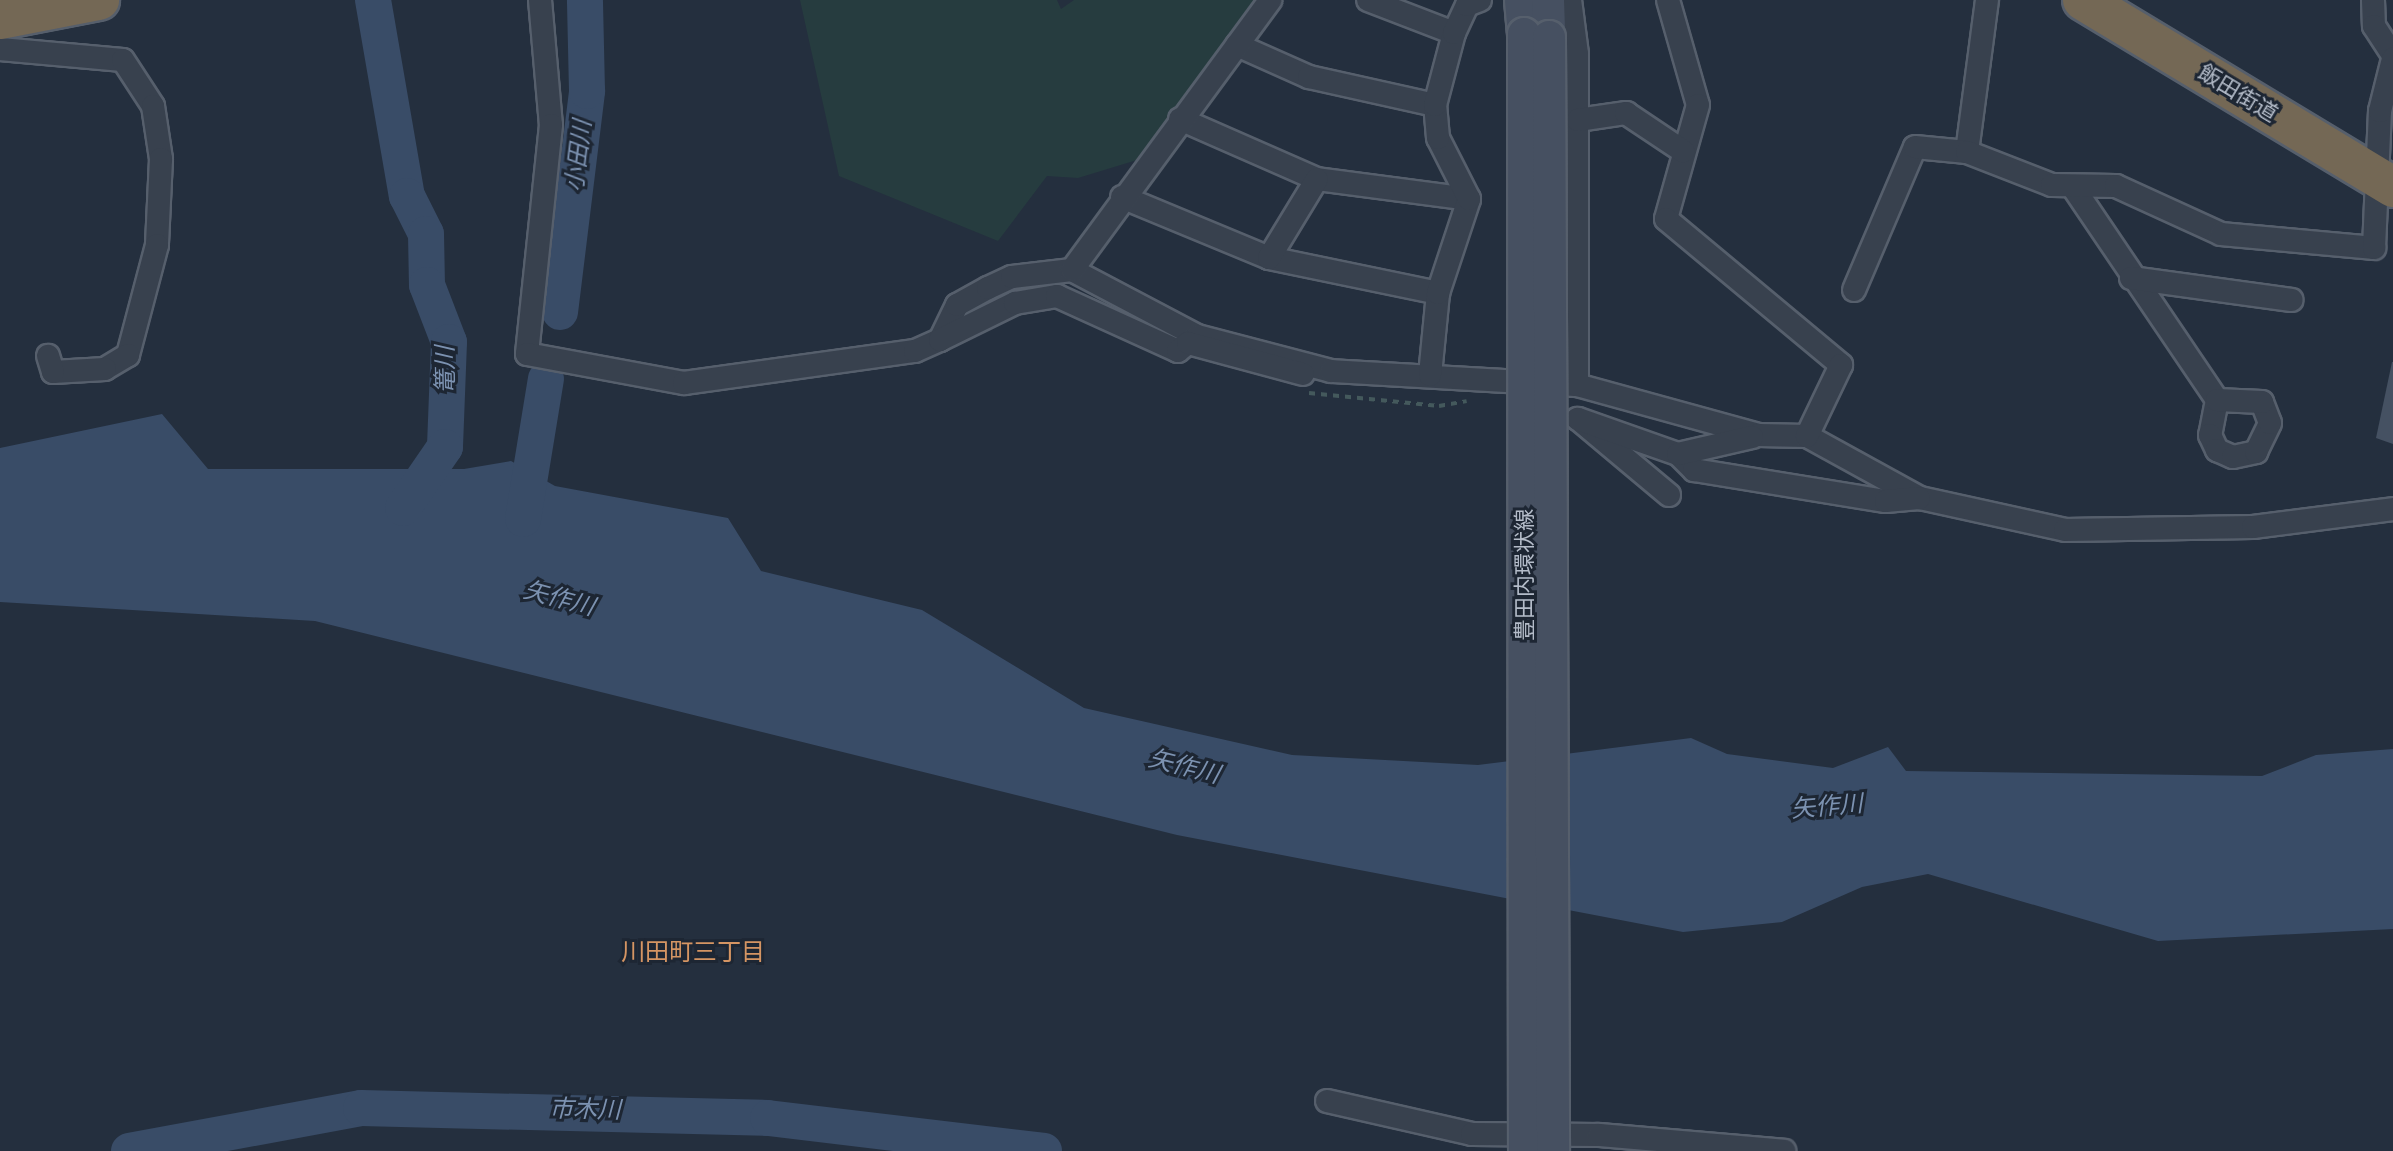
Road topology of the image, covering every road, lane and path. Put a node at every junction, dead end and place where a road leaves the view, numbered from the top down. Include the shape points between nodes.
1 (99, 0) edge
2 (540, 0) edge
3 (1270, 0) edge
4 (1368, 0) edge
5 (1480, 0) edge
6 (1521, 0) edge
7 (1548, 0) edge
8 (1570, 0) edge
9 (1668, 0) edge
10 (1987, 0) edge
11 (2083, 0) edge
12 (2373, 0) edge
13 (12, 16) edge
14 (1454, 33) junction
15 (1536, 35) junction
16 (1237, 45) junction
17 (0, 49) edge
18 (2392, 50) edge
19 (1435, 105) junction
20 (1180, 119) junction
21 (1578, 120) junction
22 (1683, 151) junction
23 (1967, 152) junction
24 (1317, 179) junction
25 (2385, 182) edge
26 (2073, 187) junction
27 (1122, 197) junction
28 (1469, 199) junction
29 (1269, 258) junction
30 (1072, 270) junction
31 (2131, 278) junction
32 (1854, 290) dead end
33 (1438, 293) junction
34 (2292, 300) dead end
35 (940, 340) junction
36 (48, 356) dead end
37 (1331, 371) junction
38 (1430, 375) junction
39 (1577, 385) junction
40 (2217, 400) dead end
41 (1758, 435) junction
42 (1807, 436) junction
43 (1678, 454) junction
44 (1669, 495) dead end
45 (1920, 498) junction
46 (2393, 509) edge
47 (1327, 1101) dead end
48 (1471, 1142) edge
49 (1525, 1151) edge
50 (1553, 1151) edge
51 (1784, 1151) edge

1 - 13 highway
2 - 35 street via 551,125 527,354 684,383 915,351
3 - 16 street
4 - 14 street
5 - 14 street via 1467,5
6 - 15 street, 豊田内環状線
7 - 15 street, 豊田内環状線
8 - 21 street
9 - 22 street via 1698,105
10 - 23 street
11 - 25 highway, 飯田街道
12 - 18 street via 2374,26
14 - 19 street
15 - 49 street, 豊田内環状線, bridge
15 - 50 street, 豊田内環状線, bridge
16 - 19 street via 1309,77
16 - 20 street
17 - 36 street via 123,60 153,106 161,159 157,245 128,355 105,369 53,372
18 - 25 street via 2380,111
19 - 28 street via 1438,138
20 - 24 street
20 - 27 street
21 - 22 street via 1626,113
21 - 39 street
22 - 42 street via 1666,219 1841,365
23 - 26 street
23 - 32 street via 1909,151
24 - 28 street
24 - 29 street
25 - 26 street via 2374,248 2221,234 2116,186
26 - 31 street
27 - 29 street
27 - 30 street
28 - 33 street
29 - 33 street
30 - 35 street via 1012,277 988,288 957,305
30 - 37 street via 1197,336
31 - 34 street
31 - 40 street
33 - 38 street
35 - 37 street via 1015,303 1057,296 1178,351 1188,343 1275,371
37 - 38 street
38 - 39 street
39 - 41 street
41 - 42 street
41 - 43 street
42 - 45 street
43 - 44 street via 1578,419
43 - 45 street via 1694,470 1886,501
45 - 46 street via 2065,530 2129,533
47 - 48 street
48 - 51 street

